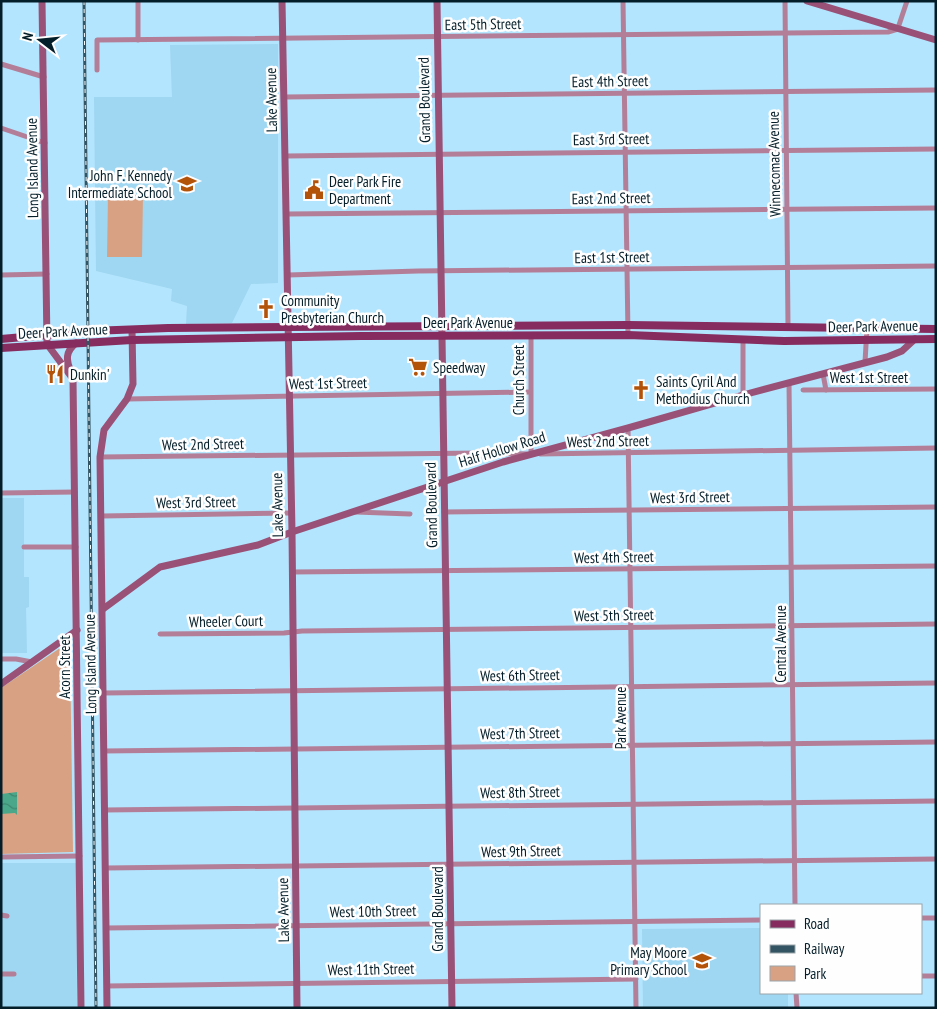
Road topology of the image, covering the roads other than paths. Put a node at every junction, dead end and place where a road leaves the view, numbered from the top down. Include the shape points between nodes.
1 (42, 1) edge
2 (138, 1) edge
3 (282, 1) edge
4 (437, 1) edge
5 (623, 1) edge
6 (785, 1) edge
7 (807, 1) edge
8 (907, 1) edge
9 (828, 4) edge
10 (899, 28) junction
11 (785, 33) junction
12 (624, 35) junction
13 (437, 37) junction
14 (283, 38) junction
15 (138, 40) junction
16 (936, 40) edge
17 (1, 64) edge
18 (97, 70) dead end
19 (44, 77) junction
20 (936, 90) edge
21 (785, 92) junction
22 (624, 93) junction
23 (438, 96) junction
24 (285, 97) junction
25 (1, 128) edge
26 (45, 143) junction
27 (936, 149) edge
28 (786, 150) junction
29 (626, 152) junction
30 (439, 154) junction
31 (286, 156) junction
32 (936, 208) edge
33 (787, 209) junction
34 (626, 210) junction
35 (440, 212) junction
36 (287, 214) junction
37 (936, 266) edge
38 (788, 268) junction
39 (627, 269) junction
40 (440, 271) junction
41 (47, 274) junction
42 (1, 275) edge
43 (288, 275) junction
44 (628, 325) junction
45 (788, 326) junction
46 (288, 327) junction
47 (441, 327) junction
48 (867, 328) junction
49 (936, 329) edge
50 (132, 330) junction
51 (47, 335) junction
52 (530, 335) junction
53 (628, 335) junction
54 (441, 336) junction
55 (288, 337) junction
56 (936, 338) edge
57 (1, 339) edge
58 (915, 339) junction
59 (132, 340) junction
60 (743, 340) junction
61 (866, 340) junction
62 (47, 344) junction
63 (76, 344) junction
64 (1, 348) edge
65 (865, 362) junction
66 (823, 374) junction
67 (74, 379) junction
68 (789, 383) junction
69 (936, 389) edge
70 (803, 390) dead end
71 (826, 390) junction
72 (530, 392) junction
73 (442, 394) junction
74 (743, 395) junction
75 (288, 397) junction
76 (127, 399) junction
77 (628, 428) junction
78 (936, 448) edge
79 (790, 450) junction
80 (443, 453) junction
81 (531, 454) junction
82 (628, 454) junction
83 (290, 455) junction
84 (100, 457) junction
85 (444, 482) junction
86 (75, 492) junction
87 (1, 493) edge
88 (936, 507) edge
89 (790, 508) junction
90 (630, 510) junction
91 (353, 512) junction
92 (444, 512) junction
93 (291, 514) junction
94 (410, 514) dead end
95 (102, 516) junction
96 (292, 532) junction
97 (24, 547) dead end
98 (76, 547) junction
99 (936, 566) edge
100 (792, 567) junction
101 (630, 569) junction
102 (446, 571) junction
103 (292, 572) junction
104 (103, 609) junction
105 (936, 624) edge
106 (792, 625) junction
107 (631, 627) junction
108 (447, 629) junction
109 (77, 630) junction
110 (293, 632) junction
111 (160, 634) dead end
112 (1, 659) edge
113 (32, 662) junction
114 (936, 683) edge
115 (1, 684) edge
116 (793, 685) junction
117 (633, 686) junction
118 (448, 688) junction
119 (293, 690) junction
120 (104, 692) junction
121 (936, 742) edge
122 (793, 743) junction
123 (633, 744) junction
124 (449, 747) junction
125 (295, 749) junction
126 (104, 751) junction
127 (794, 801) junction
128 (936, 801) edge
129 (634, 804) junction
130 (450, 806) junction
131 (294, 808) junction
132 (105, 810) junction
133 (80, 856) junction
134 (1, 857) edge
135 (936, 859) edge
136 (795, 860) junction
137 (634, 862) junction
138 (450, 864) junction
139 (296, 866) junction
140 (106, 868) junction
141 (795, 904) edge
142 (922, 918) edge
143 (936, 918) edge
144 (760, 920) edge
145 (635, 922) junction
146 (450, 923) junction
147 (297, 924) junction
148 (106, 928) junction
149 (1, 974) edge
150 (14, 974) dead end
151 (922, 976) edge
152 (936, 976) edge
153 (636, 979) junction
154 (451, 981) junction
155 (297, 983) junction
156 (107, 986) junction
157 (796, 994) edge
158 (81, 1008) edge
159 (107, 1008) edge
160 (297, 1008) edge
161 (452, 1008) edge
162 (636, 1008) edge
163 (796, 1008) edge

1 - 19 street, Long Island Avenue
2 - 15 street
3 - 14 street, Lake Avenue
4 - 13 street, Grand Boulevard
5 - 12 street
6 - 11 street, Winnecomac Avenue
7 - 9 street
8 - 10 street
9 - 10 street
10 - 11 street, East 5th Street via 888,32
10 - 16 street
11 - 12 street, East 5th Street
11 - 21 street, Winnecomac Avenue
12 - 13 street, East 5th Street
12 - 22 street
13 - 14 street, East 5th Street
13 - 23 street, Grand Boulevard
14 - 15 street, East 5th Street
14 - 24 street, Lake Avenue
15 - 18 street, East 5th Street via 97,40
17 - 19 street
19 - 26 street, Long Island Avenue
20 - 21 street, East 4th Street
21 - 22 street, East 4th Street
21 - 28 street, Winnecomac Avenue
22 - 23 street, East 4th Street
22 - 29 street
23 - 24 street, East 4th Street
23 - 30 street, Grand Boulevard
24 - 31 street, Lake Avenue
25 - 26 street
26 - 41 street, Long Island Avenue
27 - 28 street, East 3rd Street
28 - 29 street, East 3rd Street
28 - 33 street, Winnecomac Avenue
29 - 30 street, East 3rd Street
29 - 34 street
30 - 31 street, East 3rd Street
30 - 35 street, Grand Boulevard
31 - 36 street, Lake Avenue
32 - 33 street, East 2nd Street
33 - 34 street, East 2nd Street
33 - 38 street, Winnecomac Avenue
34 - 35 street, East 2nd Street
34 - 39 street
35 - 36 street, East 2nd Street
35 - 40 street, Grand Boulevard
36 - 43 street, Lake Avenue
37 - 38 street, East 1st Street
38 - 39 street, East 1st Street
38 - 45 street, Winnecomac Avenue
39 - 40 street, East 1st Street
39 - 44 street
40 - 43 street, East 1st Street
40 - 47 street, Grand Boulevard
41 - 42 street
41 - 51 street, Long Island Avenue
43 - 46 street, Lake Avenue
44 - 45 main road, Deer Park Avenue
44 - 47 main road, Deer Park Avenue
44 - 53 street
45 - 48 main road, Deer Park Avenue
46 - 47 main road, Deer Park Avenue
46 - 50 main road, Deer Park Avenue
46 - 55 street, Lake Avenue
47 - 54 street, Grand Boulevard
48 - 49 main road, Deer Park Avenue
48 - 61 street
50 - 51 main road, Deer Park Avenue
50 - 59 street, Long Island Avenue
51 - 57 main road, Deer Park Avenue
51 - 62 street
52 - 53 main road, Deer Park Avenue
52 - 54 main road, Deer Park Avenue
52 - 72 street, Church Street
53 - 60 main road, Deer Park Avenue
54 - 55 main road, Deer Park Avenue
54 - 73 street, Grand Boulevard
55 - 59 main road, Deer Park Avenue
55 - 75 street, Lake Avenue
56 - 58 main road, Deer Park Avenue
58 - 61 main road, Deer Park Avenue
58 - 65 street, Half Hollow Road via 887,357
59 - 63 main road, Deer Park Avenue
59 - 76 street, Long Island Avenue via 132,384
60 - 61 main road, Deer Park Avenue
60 - 74 street
61 - 65 street
62 - 63 main road, Deer Park Avenue
62 - 64 main road, Deer Park Avenue
62 - 67 street
63 - 67 street, Acorn Street via 67,357
65 - 66 street, Half Hollow Road
66 - 68 street, Half Hollow Road
66 - 71 street
67 - 86 street, Acorn Street
68 - 74 street, Half Hollow Road
68 - 79 street, Central Avenue
69 - 71 street, West 1st Street
70 - 71 street, West 1st Street
72 - 73 street, West 1st Street
72 - 81 street, Church Street
73 - 75 street, West 1st Street
73 - 80 street, Grand Boulevard
74 - 77 street, Half Hollow Road
75 - 76 street, West 1st Street
75 - 83 street, Lake Avenue
76 - 84 street, Long Island Avenue via 104,430
77 - 81 street, Half Hollow Road
77 - 82 street, Park Avenue
78 - 79 street, West 2nd Street
79 - 82 street, West 2nd Street
79 - 89 street, Central Avenue
80 - 81 street, West 2nd Street
80 - 83 street, West 2nd Street
80 - 85 street, Grand Boulevard
81 - 82 street, West 2nd Street
81 - 85 street, Half Hollow Road
82 - 90 street, Park Avenue
83 - 84 street, West 2nd Street
83 - 93 street, Lake Avenue
84 - 95 street, Long Island Avenue
85 - 91 street, Half Hollow Road
85 - 92 street, Grand Boulevard
86 - 87 street
86 - 98 street, Acorn Street
88 - 89 street, West 3rd Street
89 - 90 street, West 3rd Street
89 - 100 street, Central Avenue
90 - 92 street, West 3rd Street
90 - 101 street, Park Avenue
91 - 94 street
91 - 96 street, Half Hollow Road
92 - 102 street, Grand Boulevard
93 - 95 street, West 3rd Street
93 - 96 street, Lake Avenue
95 - 104 street, Long Island Avenue
96 - 103 street, Lake Avenue
96 - 104 street, Half Hollow Road via 258,545 160,567
97 - 98 street
98 - 109 street, Acorn Street
99 - 100 street, West 4th Street
100 - 101 street, West 4th Street
100 - 106 street, Central Avenue
101 - 102 street, West 4th Street
101 - 107 street, Park Avenue
102 - 103 street, West 4th Street
102 - 108 street, Grand Boulevard
103 - 110 street, Lake Avenue
104 - 120 street, Long Island Avenue
105 - 106 street, West 5th Street
106 - 107 street, West 5th Street
106 - 116 street, Central Avenue
107 - 108 street, West 5th Street
107 - 117 street, Park Avenue
108 - 110 street, West 5th Street
108 - 118 street, Grand Boulevard
109 - 113 street
109 - 133 street, Acorn Street
110 - 111 street, Wheeler Court
110 - 119 street, Lake Avenue
112 - 113 street
113 - 115 street
114 - 116 street, West 6th Street
116 - 117 street, West 6th Street
116 - 122 street, Central Avenue
117 - 118 street, West 6th Street
117 - 123 street, Park Avenue
118 - 119 street, West 6th Street
118 - 124 street, Grand Boulevard
119 - 120 street, West 6th Street
119 - 125 street, Lake Avenue
120 - 126 street, Long Island Avenue
121 - 122 street, West 7th Street
122 - 123 street, West 7th Street
122 - 127 street, Central Avenue
123 - 124 street, West 7th Street
123 - 129 street, Park Avenue
124 - 125 street, West 7th Street
124 - 130 street, Grand Boulevard
125 - 126 street, West 7th Street
125 - 131 street, Lake Avenue
126 - 132 street, Long Island Avenue
127 - 128 street, West 8th Street
127 - 129 street, West 8th Street
127 - 136 street, Central Avenue
129 - 130 street, West 8th Street
129 - 137 street, Park Avenue
130 - 131 street, West 8th Street
130 - 138 street, Grand Boulevard
131 - 132 street, West 8th Street
131 - 139 street, Lake Avenue
132 - 140 street, Long Island Avenue
133 - 134 street
133 - 158 street, Acorn Street
135 - 136 street, West 9th Street
136 - 137 street, West 9th Street
136 - 141 street, Central Avenue
137 - 138 street, West 9th Street
137 - 145 street, Park Avenue
138 - 139 street, West 9th Street
138 - 146 street, Grand Boulevard
139 - 140 street, West 9th Street
139 - 147 street, Lake Avenue
140 - 148 street, Long Island Avenue
142 - 143 street
144 - 145 street, West 10th Street
145 - 146 street, West 10th Street
145 - 153 street, Park Avenue
146 - 147 street, West 10th Street
146 - 154 street, Grand Boulevard
147 - 148 street, West 10th Street
147 - 155 street, Lake Avenue
148 - 156 street, Long Island Avenue
149 - 150 street
151 - 152 street
153 - 154 street, West 11th Street
153 - 162 street, Park Avenue
154 - 155 street, West 11th Street
154 - 161 street, Grand Boulevard
155 - 156 street, West 11th Street
155 - 160 street, Lake Avenue
156 - 159 street, Long Island Avenue
157 - 163 street

